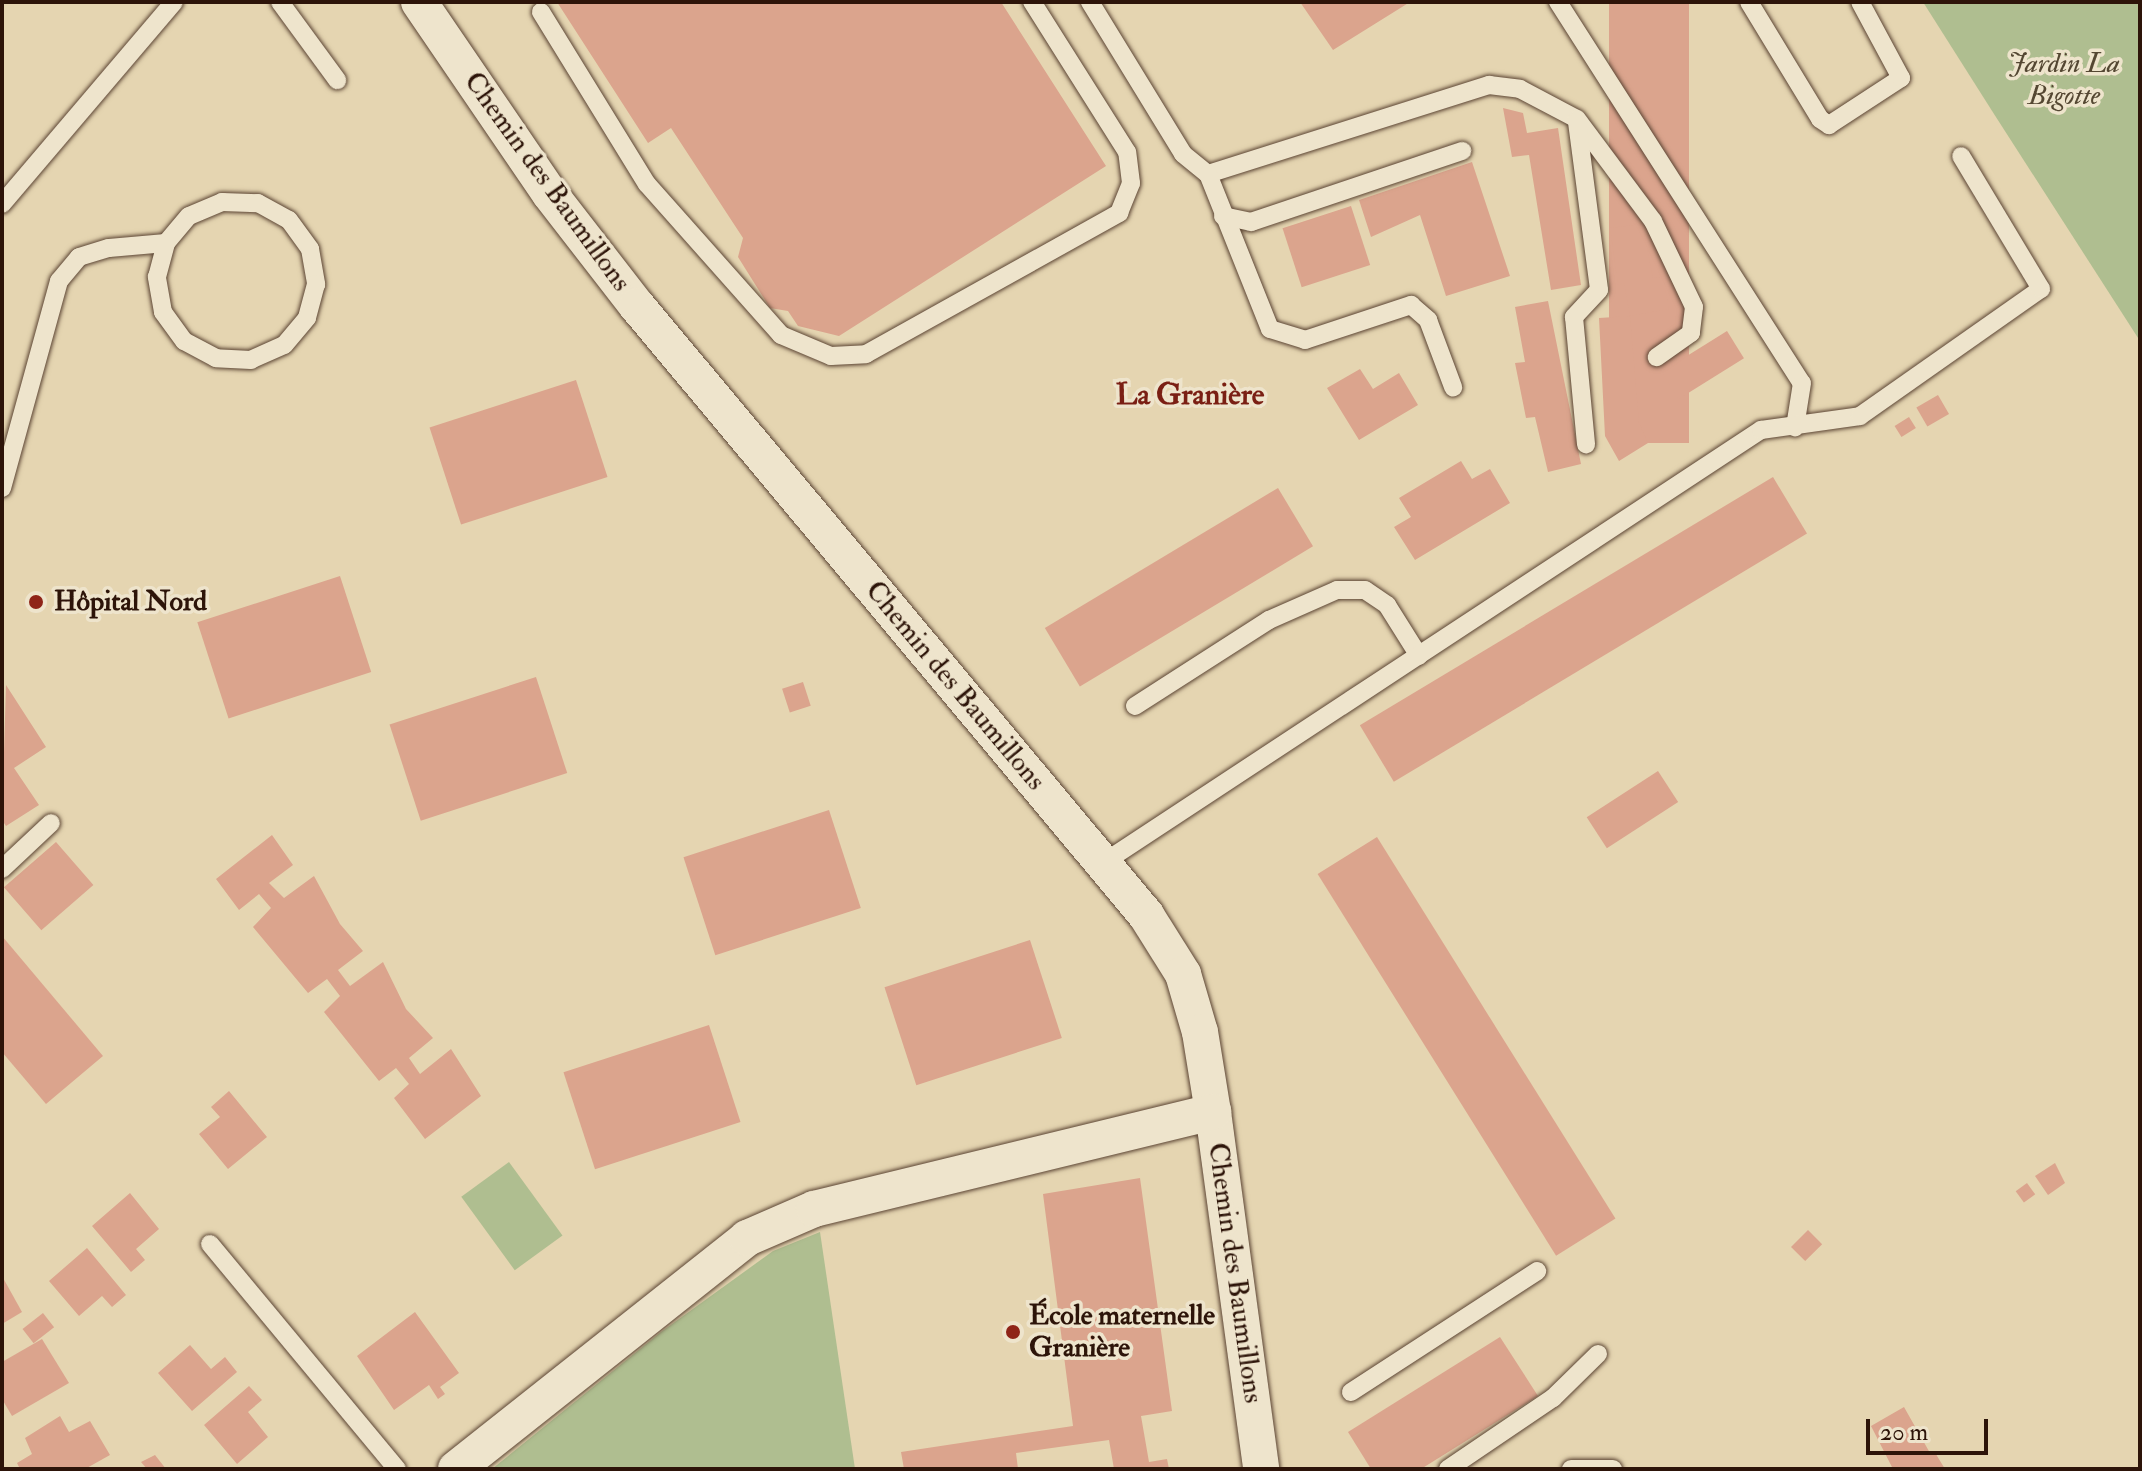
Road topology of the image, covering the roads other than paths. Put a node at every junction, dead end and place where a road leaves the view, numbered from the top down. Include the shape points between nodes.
1 (174, 2) edge
2 (280, 2) edge
3 (419, 2) edge
4 (1032, 2) edge
5 (1090, 2) edge
6 (1558, 2) edge
7 (1749, 2) edge
8 (1860, 2) edge
9 (541, 12) dead end
10 (337, 80) dead end
11 (1577, 119) junction
12 (1462, 151) dead end
13 (1961, 156) dead end
14 (1208, 174) junction
15 (2, 204) edge
16 (1223, 216) junction
17 (166, 243) junction
18 (1657, 357) dead end
19 (1453, 387) dead end
20 (1795, 427) junction
21 (1586, 444) dead end
22 (2, 488) edge
23 (1419, 656) junction
24 (1135, 706) dead end
25 (51, 823) dead end
26 (1103, 863) junction
27 (2, 869) edge
28 (1213, 1112) junction
29 (210, 1244) dead end
30 (1537, 1271) dead end
31 (1598, 1354) dead end
32 (1351, 1392) dead end
33 (397, 1469) edge
34 (456, 1469) edge
35 (1261, 1469) edge
36 (1448, 1469) edge
37 (1571, 1469) edge
38 (1613, 1469) edge

1 - 15 lane
2 - 10 lane
3 - 26 street, Chemin des Baumillons via 550,194 637,306
4 - 9 lane via 1127,152 1131,183 1119,213 866,354 831,356 781,335 647,184
5 - 14 lane via 1183,154
6 - 20 lane via 1802,383
7 - 8 lane via 1820,119 1829,125 1901,78
11 - 14 lane via 1520,89 1489,85
11 - 18 lane via 1653,221 1694,307 1691,333
11 - 21 lane via 1599,290 1574,317
12 - 16 lane via 1251,222
13 - 20 lane via 2041,289 1860,416
14 - 16 lane
16 - 19 lane via 1270,329 1305,340 1411,305 1428,320
17 - 17 lane via 189,216 222,202 268,209 289,220 310,249 316,284 307,318 284,345 251,360 216,358 184,341 163,312 159,289
17 - 22 lane via 109,248 79,257 59,281
20 - 23 lane via 1761,430
23 - 24 lane via 1387,605 1365,590 1337,590 1269,620
23 - 26 lane
25 - 27 lane
26 - 28 street, Chemin des Baumillons via 1146,915 1183,974 1200,1032
28 - 34 street via 814,1209 747,1238
28 - 35 street, Chemin des Baumillons
29 - 33 lane
30 - 32 lane
31 - 36 lane via 1553,1398
37 - 38 lane

